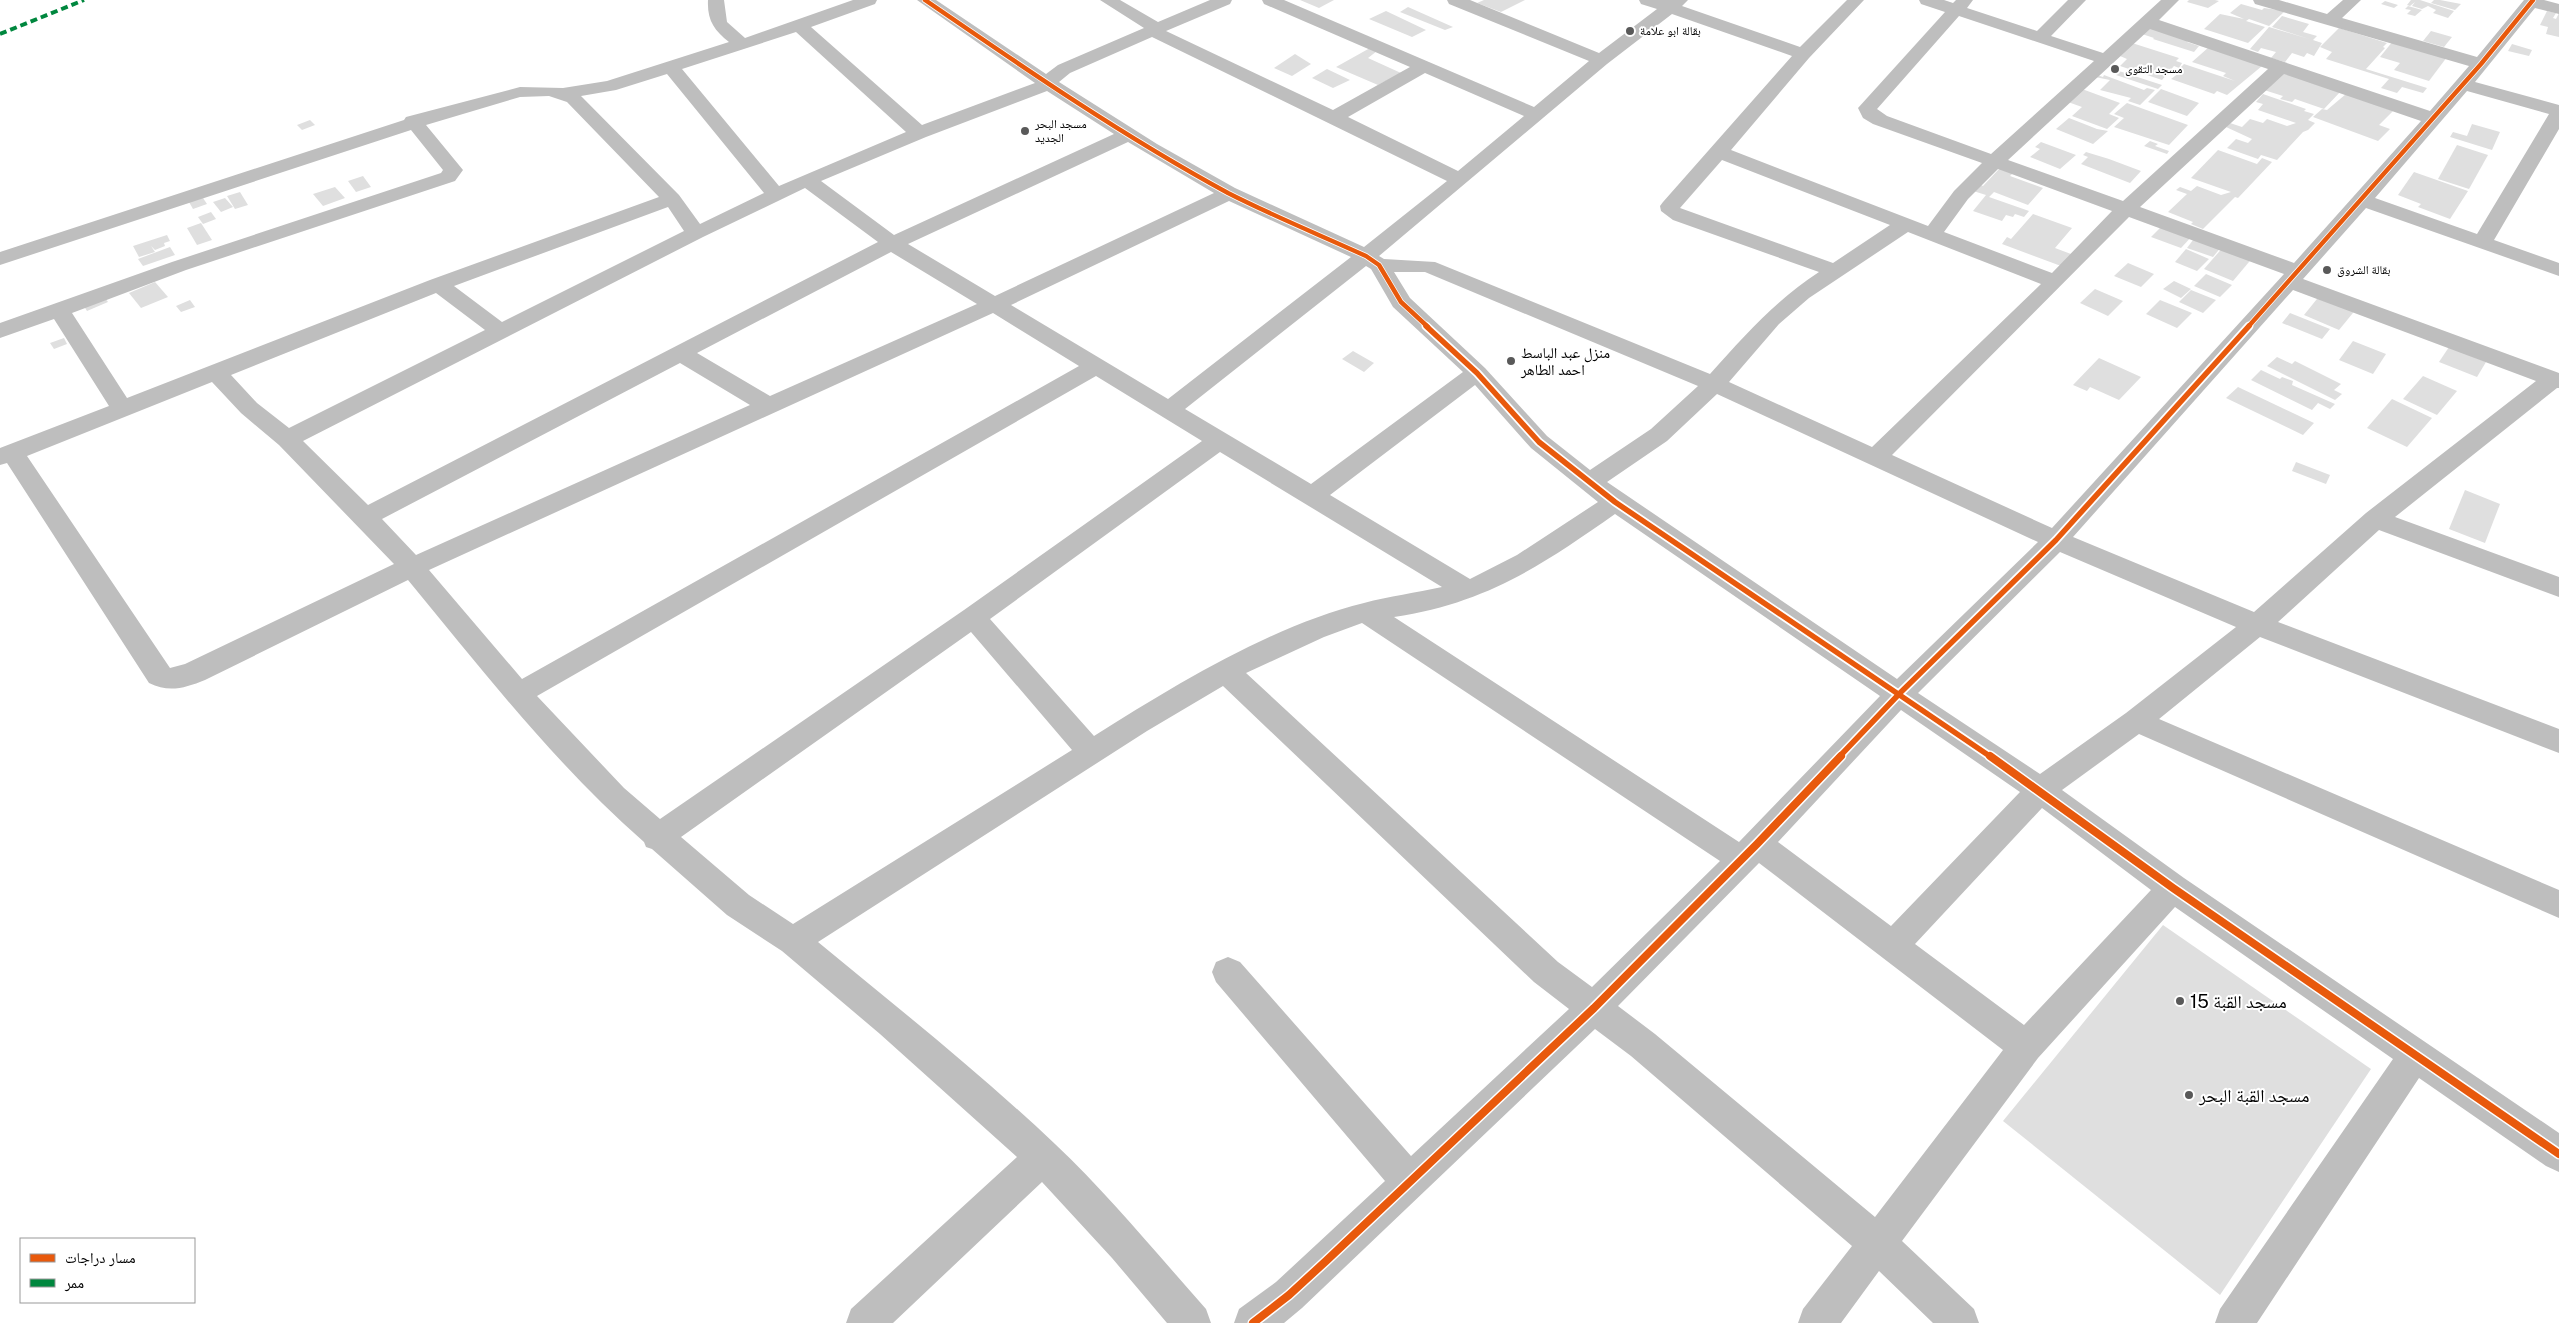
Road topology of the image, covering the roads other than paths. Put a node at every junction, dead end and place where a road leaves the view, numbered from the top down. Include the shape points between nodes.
1 (716, 0) edge
2 (868, 0) edge
3 (925, 0) edge
4 (1108, 0) edge
5 (1224, 0) edge
6 (1270, 0) edge
7 (1455, 0) edge
8 (1647, 0) edge
9 (1856, 0) edge
10 (1926, 0) edge
11 (2078, 0) edge
12 (2171, 0) edge
13 (2261, 0) edge
14 (2353, 0) edge
15 (2532, 1) edge
16 (1675, 4) edge
17 (1960, 5) edge
18 (2559, 9) edge
19 (2330, 20) junction
20 (2147, 22) junction
21 (799, 26) junction
22 (1154, 29) junction
23 (2040, 36) junction
24 (742, 44) junction
25 (1803, 54) junction
26 (2106, 59) junction
27 (1601, 60) junction
28 (2481, 64) junction
29 (670, 66) junction
30 (1424, 67) junction
31 (2280, 68) junction
32 (1048, 84) junction
33 (2464, 84) junction
34 (563, 93) junction
35 (2559, 112) edge
36 (1537, 115) junction
37 (1334, 117) junction
38 (2431, 118) junction
39 (413, 121) junction
40 (919, 133) junction
41 (1128, 135) junction
42 (1719, 152) junction
43 (1995, 161) junction
44 (807, 180) junction
45 (1460, 180) junction
46 (1230, 193) junction
47 (776, 195) junction
48 (672, 199) junction
49 (2362, 200) junction
50 (2126, 209) junction
51 (1905, 225) junction
52 (696, 234) junction
53 (1932, 234) junction
54 (2482, 242) junction
55 (892, 243) junction
56 (0, 259) edge
57 (1372, 260) junction
58 (2559, 270) edge
59 (1837, 271) junction
60 (2292, 276) junction
61 (2056, 282) junction
62 (438, 285) junction
63 (995, 304) junction
64 (59, 310) junction
65 (0, 331) edge
66 (502, 332) junction
67 (680, 353) junction
68 (1098, 365) junction
69 (215, 372) junction
70 (1477, 373) junction
71 (2556, 380) edge
72 (1714, 384) junction
73 (769, 406) junction
74 (122, 408) junction
75 (1170, 409) junction
76 (287, 439) junction
77 (1220, 440) junction
78 (6, 454) edge
79 (1876, 457) junction
80 (1590, 482) junction
81 (1312, 496) junction
82 (1615, 502) junction
83 (365, 517) junction
84 (2375, 519) junction
85 (2056, 540) junction
86 (412, 567) junction
87 (2559, 587) edge
88 (1468, 590) junction
89 (1365, 612) junction
90 (973, 617) junction
91 (2257, 625) junction
92 (1225, 670) junction
93 (1900, 693) junction
94 (518, 694) junction
95 (2136, 721) junction
96 (2559, 741) edge
97 (1092, 753) junction
98 (2040, 790) junction
99 (657, 838) junction
100 (1749, 851) junction
101 (2173, 888) junction
102 (2559, 904) edge
103 (792, 941) junction
104 (1893, 946) junction
105 (1228, 972) dead end
106 (1594, 1008) junction
107 (2026, 1047) junction
108 (2415, 1055) junction
109 (2559, 1154) edge
110 (1043, 1157) junction
111 (1409, 1181) junction
112 (1878, 1244) junction
113 (864, 1323) edge
114 (1192, 1323) edge
115 (1253, 1323) edge
116 (1818, 1323) edge
117 (1960, 1323) edge
118 (2234, 1323) edge

1 - 24 street via 714,14 717,22
2 - 21 street
3 - 32 street
4 - 22 street
5 - 22 street
6 - 30 street
7 - 27 street
8 - 16 street
9 - 25 street
10 - 17 street
11 - 23 street
12 - 20 street
13 - 19 street
14 - 19 street
15 - 18 street
15 - 28 street
16 - 25 street
16 - 27 street
17 - 23 street
17 - 43 street via 1867,108 1880,120
19 - 28 street
20 - 26 street
20 - 31 street
21 - 24 street
21 - 40 street
22 - 32 street via 1064,69
22 - 37 street via 1194,53
23 - 26 street
24 - 29 street
25 - 42 street
26 - 43 street
27 - 36 street
28 - 33 street
29 - 34 street via 610,86
29 - 47 street
30 - 36 street
30 - 37 street
31 - 38 street
31 - 50 street
32 - 40 street
32 - 41 street
33 - 35 street
33 - 38 street
34 - 39 street via 520,92
34 - 48 street via 587,110
35 - 54 street
36 - 45 street
37 - 45 street
38 - 49 street
39 - 56 street
39 - 64 street via 452,170 448,177 217,253
40 - 44 street
41 - 46 street
41 - 55 street
42 - 51 street
42 - 59 street via 1670,206 1671,211
43 - 50 street
43 - 53 street via 1961,196
44 - 47 street
44 - 55 street
45 - 57 street
46 - 57 street
46 - 63 street
47 - 52 street
48 - 52 street
48 - 62 street
49 - 54 street
49 - 60 street
50 - 60 street
50 - 61 street
51 - 53 street
51 - 59 street
52 - 66 street
53 - 61 street
54 - 58 street
55 - 63 street
55 - 67 street
57 - 70 street via 1401,302
57 - 72 street via 1428,266
57 - 75 street
59 - 72 street via 1801,293 1772,319
60 - 71 street
60 - 85 street
61 - 79 street
62 - 66 street
62 - 69 street
63 - 68 street
63 - 73 street
64 - 65 street
64 - 74 street
66 - 76 street
67 - 73 street
67 - 83 street
68 - 75 street
68 - 94 street
69 - 74 street
69 - 76 street via 249,408
70 - 80 street via 1539,442
70 - 81 street
71 - 84 street
72 - 79 street
72 - 80 street via 1659,435
73 - 86 street
74 - 78 street
75 - 77 street
76 - 83 street
77 - 81 street
77 - 90 street
78 - 86 street via 159,675 165,679 174,680 195,672
79 - 85 street
80 - 82 street
81 - 88 street
82 - 88 street via 1527,561
82 - 93 street
83 - 86 street
84 - 87 street
84 - 91 street
85 - 91 street
85 - 93 street
86 - 94 street
88 - 89 street
89 - 92 street via 1314,630
89 - 100 street
90 - 97 street
90 - 99 street
91 - 95 street
91 - 96 street
92 - 97 street
92 - 106 street via 1546,972
93 - 98 street
93 - 100 street
94 - 99 street via 579,764
95 - 98 street
95 - 102 street
97 - 103 street
98 - 101 street
98 - 104 street
99 - 103 street via 738,905
100 - 104 street
100 - 106 street
101 - 107 street
101 - 108 street
103 - 110 street via 892,1022
104 - 107 street
105 - 111 street
106 - 111 street
106 - 112 street via 1643,1044
107 - 112 street
108 - 109 street
108 - 118 street
110 - 113 street
110 - 114 street
111 - 115 street via 1289,1295
112 - 116 street
112 - 117 street

